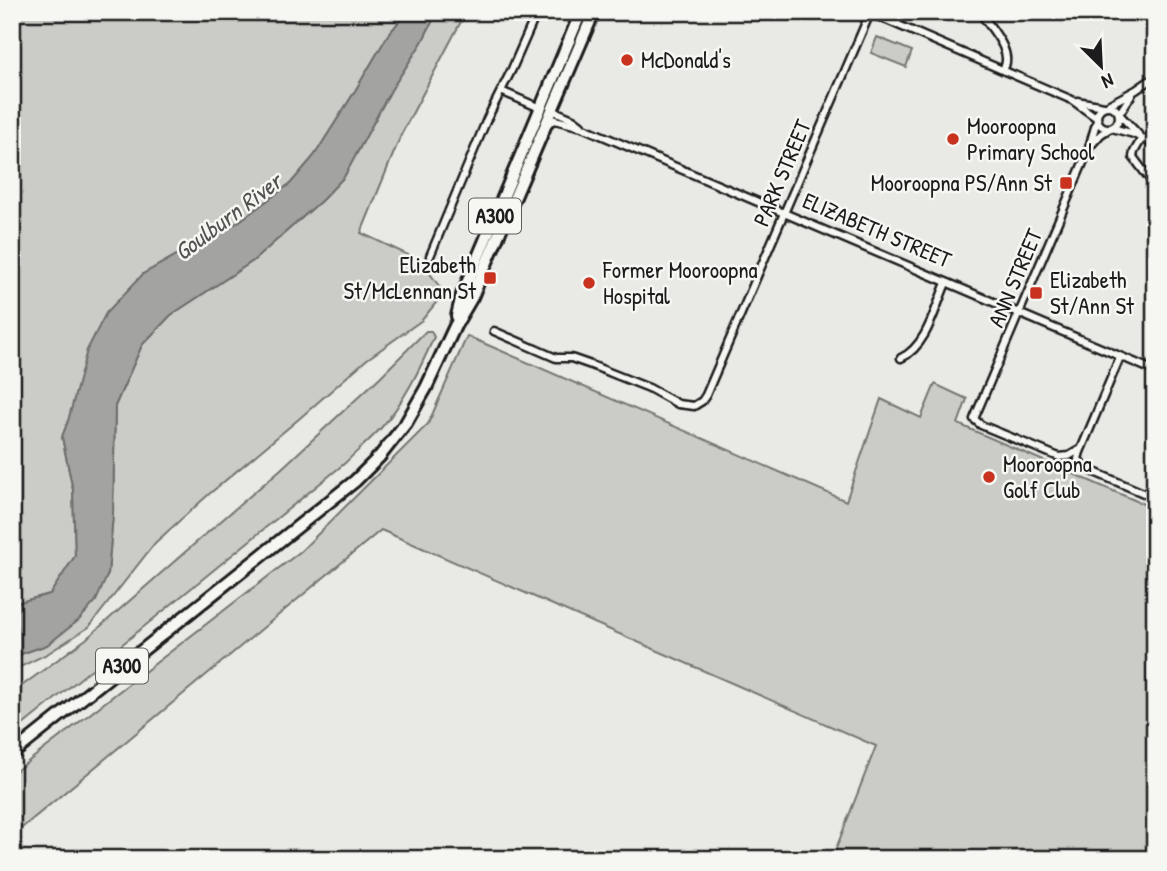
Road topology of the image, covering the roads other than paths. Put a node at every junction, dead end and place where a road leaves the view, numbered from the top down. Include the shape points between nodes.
1 (537, 12) edge
2 (581, 12) edge
3 (594, 12) edge
4 (909, 12) edge
5 (981, 12) edge
6 (869, 13) edge
7 (894, 23) junction
8 (1003, 70) junction
9 (1155, 77) edge
10 (501, 90) junction
11 (1136, 90) junction
12 (1072, 100) junction
13 (1106, 106) junction
14 (546, 109) junction
15 (1120, 114) junction
16 (1097, 119) junction
17 (545, 126) junction
18 (583, 127) junction
19 (1110, 129) junction
20 (1142, 138) junction
21 (1155, 145) edge
22 (1088, 151) junction
23 (1155, 186) edge
24 (783, 213) junction
25 (430, 256) dead end
26 (946, 283) junction
27 (1019, 313) junction
28 (455, 326) junction
29 (494, 331) dead end
30 (1120, 356) junction
31 (901, 358) dead end
32 (1155, 371) edge
33 (1080, 453) junction
34 (1155, 498) edge
35 (12, 754) edge

1 - 10 street
2 - 14 highway, A300
3 - 14 highway, A300
4 - 7 street
5 - 8 street via 1006,51
6 - 7 street
6 - 24 street, PARK STREET
7 - 8 street
8 - 12 street
9 - 11 street
10 - 14 street, ELIZABETH STREET
10 - 25 street
11 - 13 street
11 - 15 street
12 - 13 street
12 - 16 street
13 - 15 street
13 - 16 street
14 - 17 highway, A300
14 - 18 street, ELIZABETH STREET
14 - 28 highway, A300 via 462,295
15 - 19 street via 1118,124
15 - 20 street
16 - 19 street
16 - 22 street, ANN STREET
17 - 18 street, ELIZABETH STREET via 555,120
17 - 28 highway, A300 via 472,297
18 - 24 street, ELIZABETH STREET
19 - 20 street
19 - 22 street, ANN STREET via 1097,137
20 - 21 street
20 - 23 street via 1133,157
22 - 27 street, ANN STREET
24 - 26 street, ELIZABETH STREET
24 - 29 street, PARK STREET via 704,400 694,406
26 - 27 street, ELIZABETH STREET
26 - 31 street via 917,347
27 - 30 street, ELIZABETH STREET
27 - 33 street, ANN STREET via 974,419 1058,456
28 - 35 highway, A300 via 406,423 355,481
30 - 32 street, ELIZABETH STREET
30 - 33 street
33 - 34 street via 1085,468

